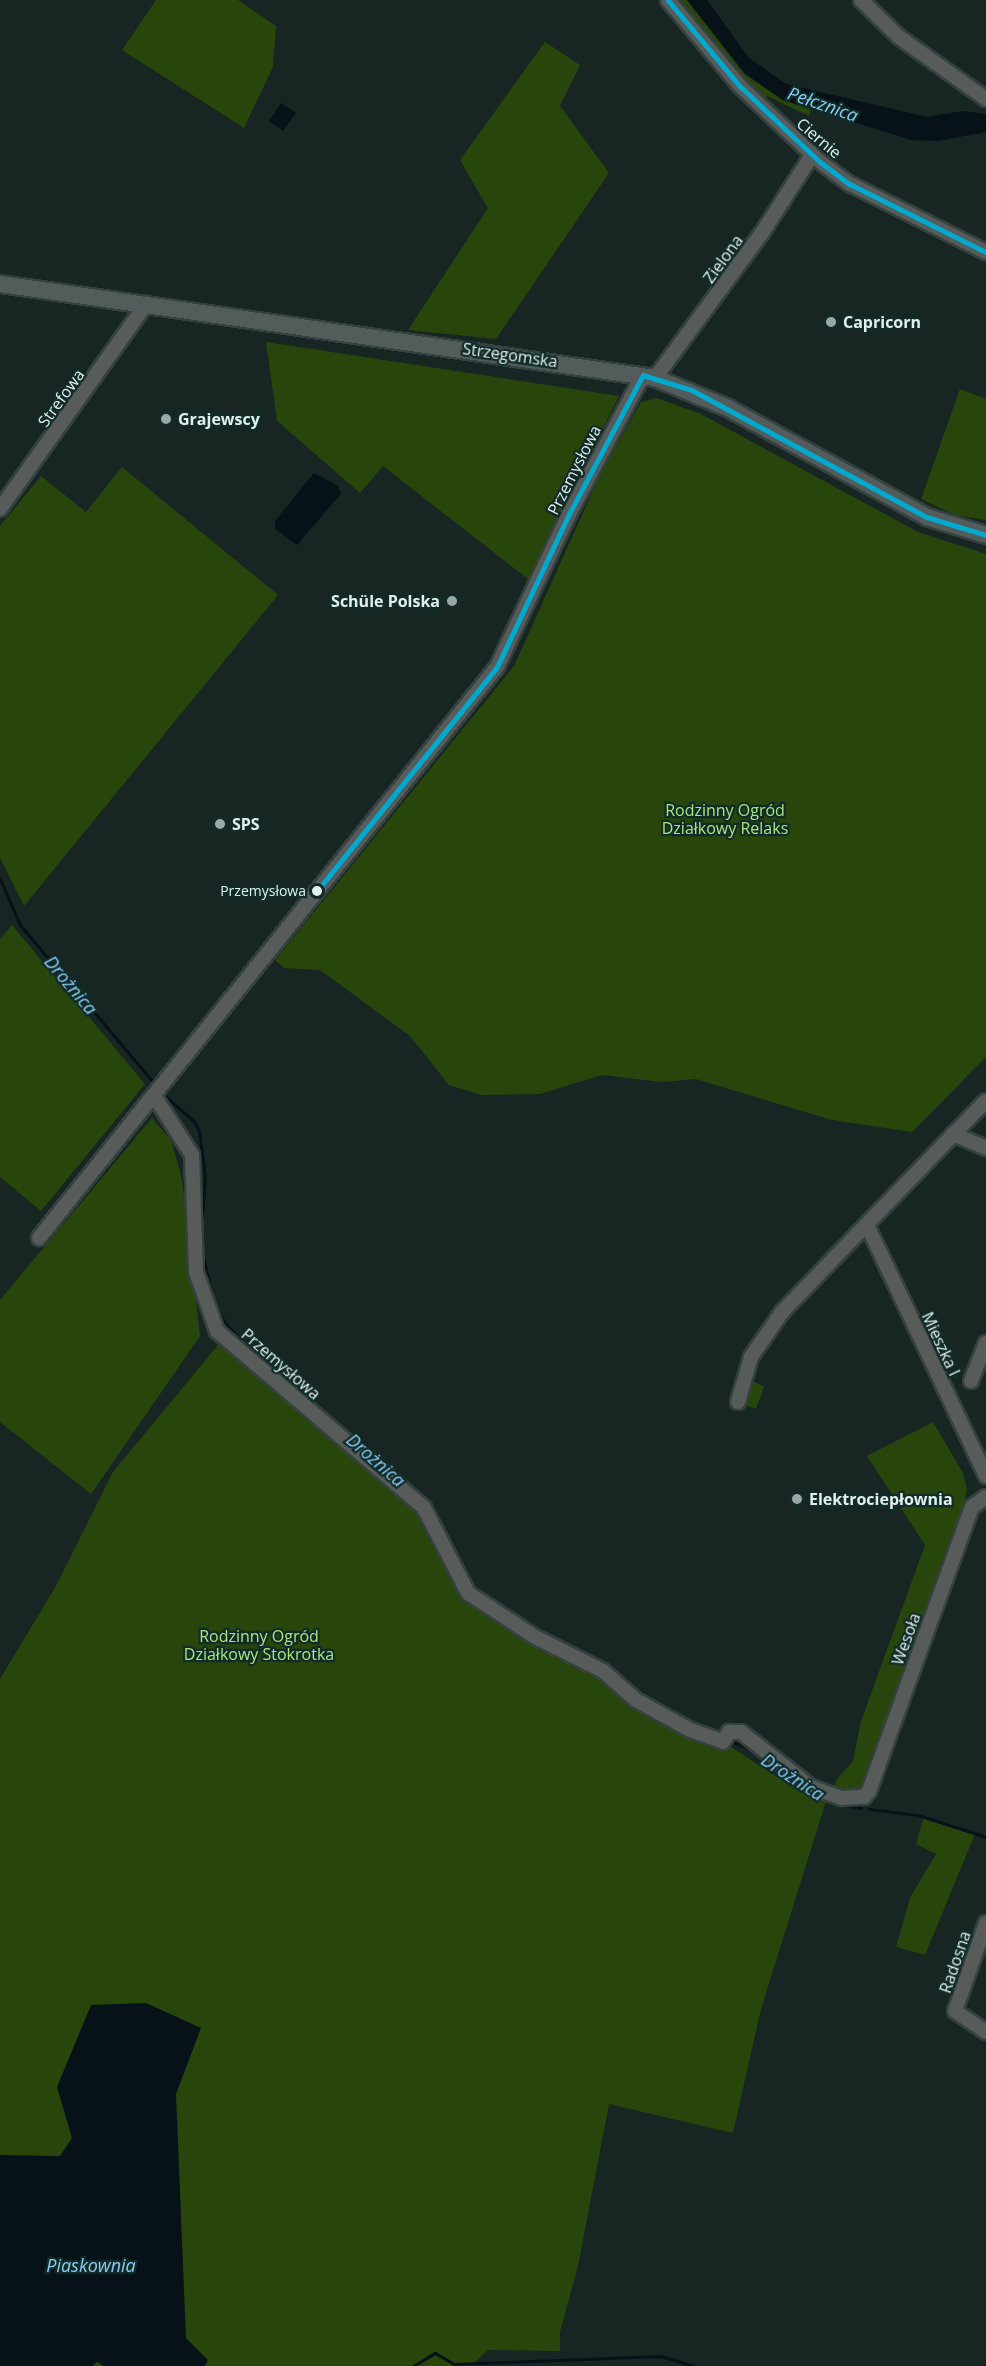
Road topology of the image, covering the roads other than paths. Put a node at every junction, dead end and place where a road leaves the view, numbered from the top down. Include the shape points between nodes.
1 (668, 0) edge
2 (861, 0) edge
3 (986, 99) edge
4 (812, 155) junction
5 (986, 252) edge
6 (0, 284) edge
7 (146, 304) junction
8 (649, 377) junction
9 (0, 509) edge
10 (986, 535) edge
11 (155, 1096) junction
12 (986, 1101) edge
13 (953, 1134) junction
14 (986, 1148) edge
15 (867, 1225) junction
16 (39, 1238) dead end
17 (986, 1343) edge
18 (971, 1381) dead end
19 (738, 1402) dead end
20 (986, 1476) edge
21 (986, 1497) edge
22 (864, 1797) joint
23 (986, 1923) edge
24 (986, 2032) edge

1 - 4 street, Ciernie via 740,86
2 - 3 street via 899,37
4 - 5 street, Ciernie via 849,184
4 - 8 street, Zielona via 762,233
6 - 7 main road, Strzegomska
7 - 8 main road, Strzegomska
7 - 9 street, Strefowa
8 - 10 main road, Strzegomska via 729,408 918,513
8 - 11 street, Przemysłowa via 569,514 497,667
11 - 16 street
11 - 22 street, Przemysłowa via 192,1155 196,1272 217,1331 424,1508 468,1593 535,1637 603,1671 636,1700 688,1729 723,1742 729,1732 741,1732 811,1787 842,1798
12 - 13 street
13 - 14 street
13 - 15 street
15 - 19 street via 764,1334
15 - 20 street, Mieszka I
17 - 18 street
21 - 22 street, Wesoła via 972,1507
23 - 24 street, Radosna via 955,2011

